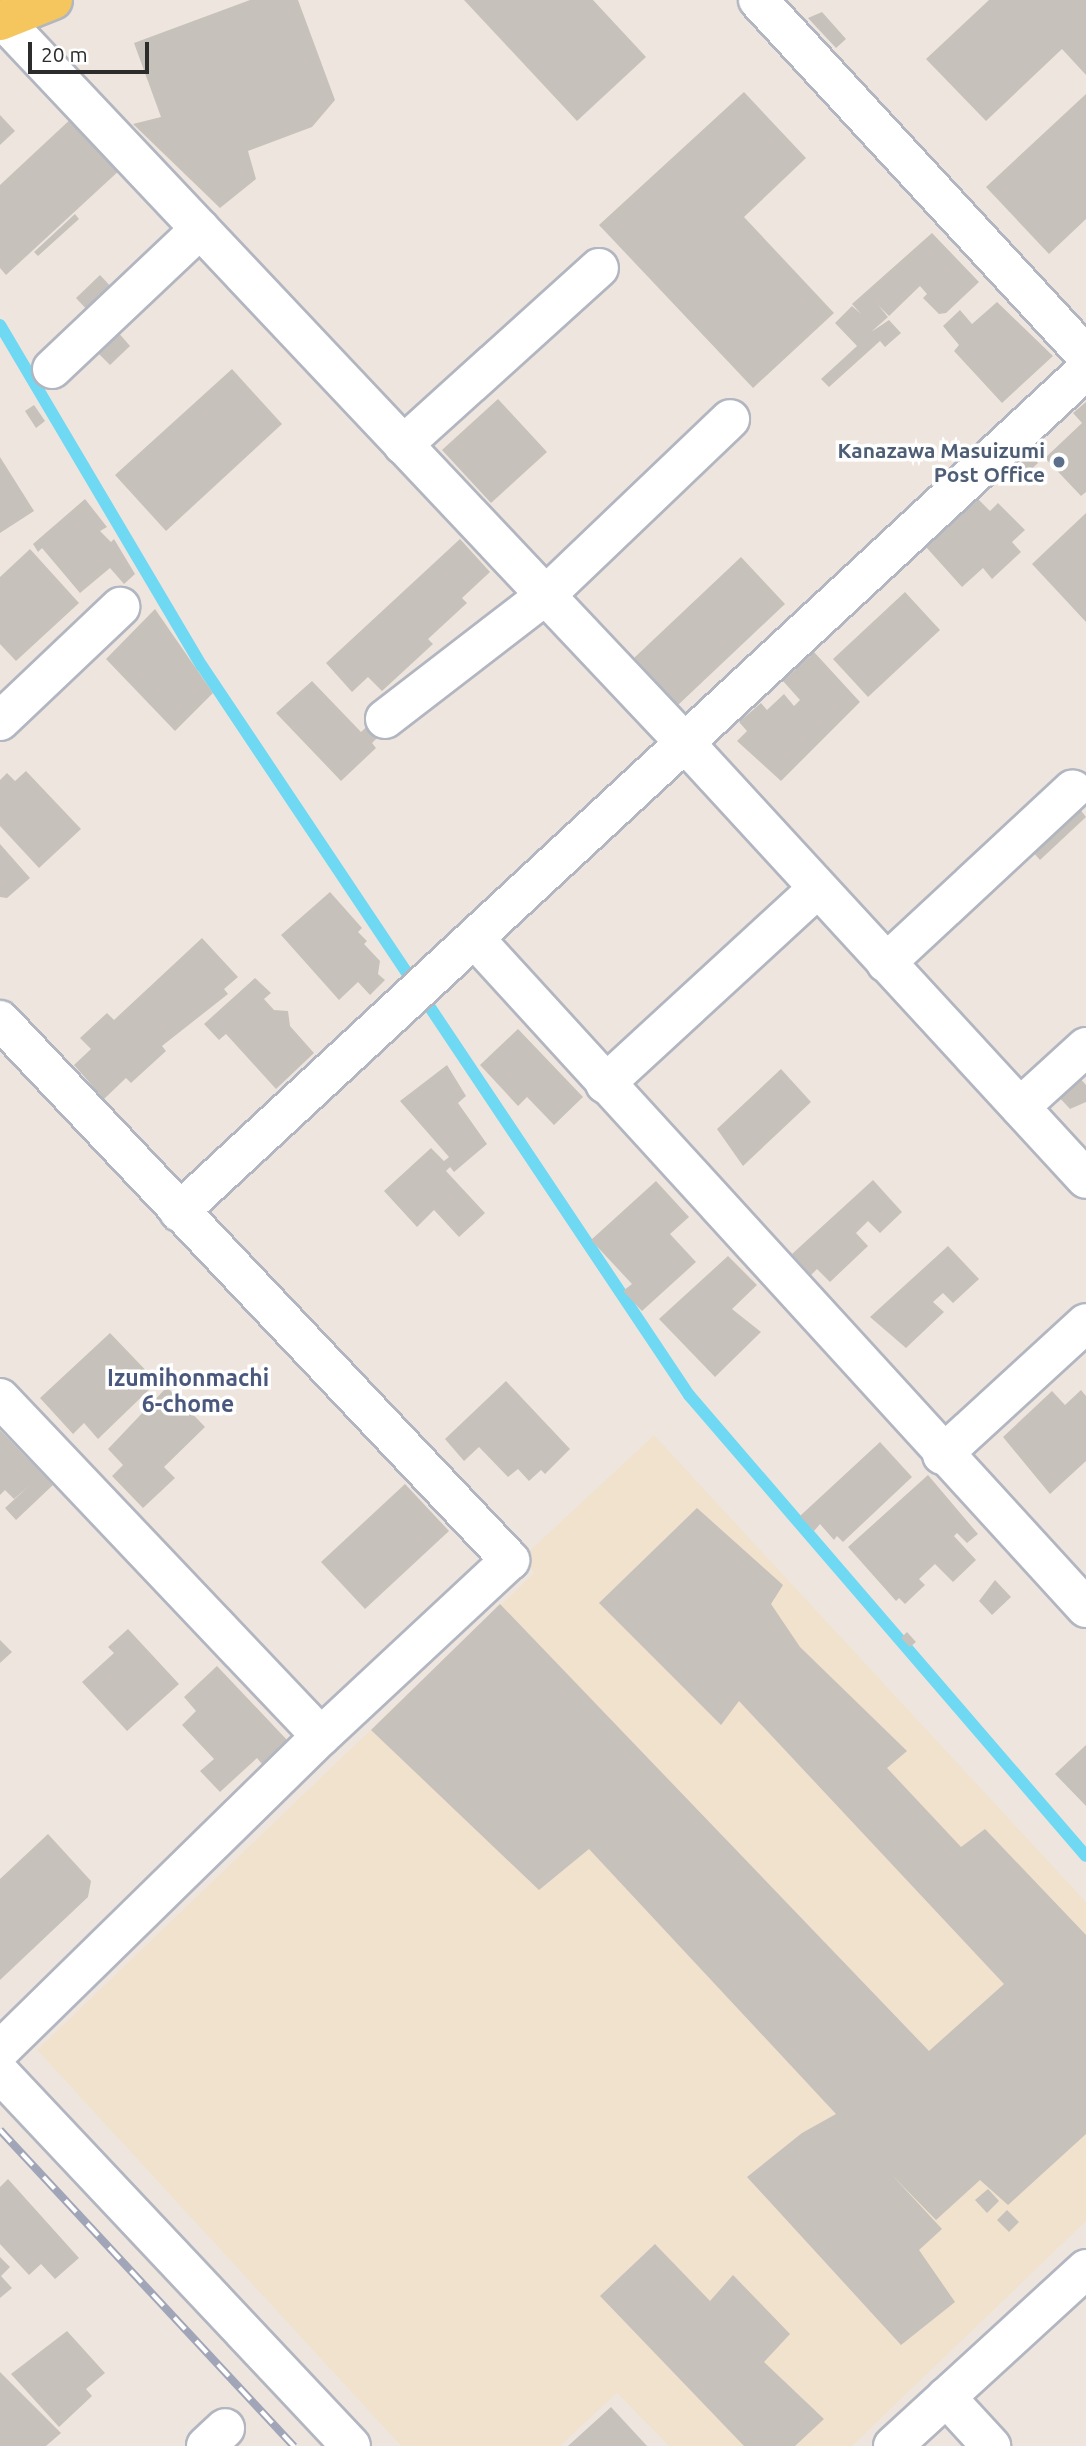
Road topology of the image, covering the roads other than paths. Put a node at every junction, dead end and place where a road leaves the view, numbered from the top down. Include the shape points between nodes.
1 (53, 0) edge
2 (758, 0) edge
3 (1, 21) edge
4 (200, 229) junction
5 (599, 268) dead end
6 (1086, 355) edge
7 (52, 369) dead end
8 (1086, 370) edge
9 (730, 419) dead end
10 (403, 445) junction
11 (545, 596) junction
12 (120, 607) dead end
13 (385, 719) dead end
14 (0, 721) edge
15 (685, 743) junction
16 (1073, 789) dead end
17 (818, 888) junction
18 (475, 939) junction
19 (887, 963) junction
20 (0, 1020) edge
21 (1086, 1046) edge
22 (606, 1084) junction
23 (1020, 1107) junction
24 (1086, 1179) edge
25 (179, 1212) junction
26 (1086, 1323) edge
27 (0, 1398) edge
28 (942, 1455) junction
29 (1086, 1608) edge
30 (321, 1736) junction
31 (0, 2050) edge
32 (0, 2073) edge
33 (1086, 2269) edge
34 (946, 2398) junction
35 (351, 2446) edge
36 (893, 2446) edge
37 (991, 2446) edge

1 - 3 main road
2 - 6 street
3 - 4 street
4 - 7 street
4 - 10 street
5 - 10 street
8 - 15 street
9 - 11 street
10 - 11 street
11 - 13 street
11 - 15 street
12 - 14 street
15 - 17 street
15 - 18 street
16 - 19 street
17 - 19 street
17 - 22 street
18 - 22 street
18 - 25 street
19 - 23 street
20 - 25 street
21 - 23 street
22 - 28 street
23 - 24 street
25 - 30 street via 510,1560
26 - 28 street
27 - 30 street
28 - 29 street
30 - 31 street
32 - 35 street
33 - 34 street
34 - 36 street
34 - 37 street

